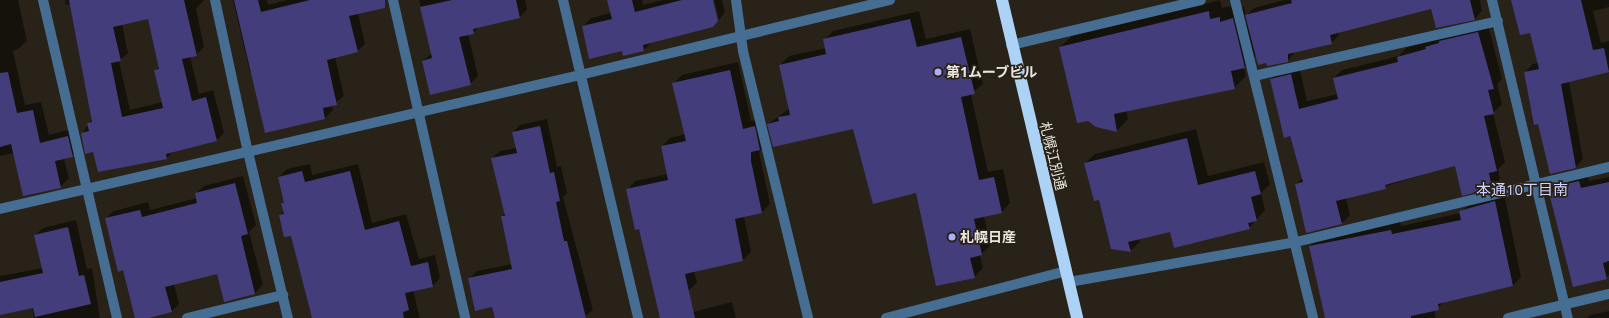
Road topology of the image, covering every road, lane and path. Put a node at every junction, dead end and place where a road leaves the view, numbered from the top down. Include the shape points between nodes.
1 (43, 0) edge
2 (215, 0) edge
3 (393, 0) edge
4 (563, 0) edge
5 (736, 0) edge
6 (890, 0) edge
7 (1002, 0) edge
8 (1201, 0) edge
9 (1236, 0) edge
10 (1492, 0) edge
11 (1498, 21) junction
12 (742, 34) junction
13 (1012, 45) junction
14 (580, 75) junction
15 (1254, 76) junction
16 (419, 113) junction
17 (248, 152) junction
18 (1609, 167) edge
19 (1538, 184) junction
20 (87, 189) junction
21 (0, 209) edge
22 (1296, 242) junction
23 (1068, 277) junction
24 (1609, 294) edge
25 (283, 295) junction
26 (1566, 305) junction
27 (117, 318) edge
28 (186, 318) edge
29 (288, 318) edge
30 (465, 318) edge
31 (638, 318) edge
32 (808, 318) edge
33 (886, 318) edge
34 (1077, 318) edge
35 (1313, 318) edge
36 (1508, 318) edge
37 (1568, 318) edge

1 - 20 street
2 - 17 street
3 - 16 street
4 - 14 street
5 - 12 street
6 - 12 street
7 - 13 highway, 札幌江別通
8 - 13 street
9 - 15 street
10 - 11 street
11 - 15 street
11 - 19 street
12 - 14 street
12 - 32 street via 743,52
13 - 23 highway, 札幌江別通
14 - 16 street
14 - 31 street
15 - 22 street
16 - 17 street
16 - 30 street
17 - 20 street
17 - 25 street
18 - 19 street
19 - 22 street
19 - 26 street
20 - 21 street
20 - 27 street
22 - 23 street
22 - 35 street
23 - 33 street
23 - 34 highway, 札幌江別通
24 - 26 street
25 - 28 street
25 - 29 street
26 - 36 street
26 - 37 street

